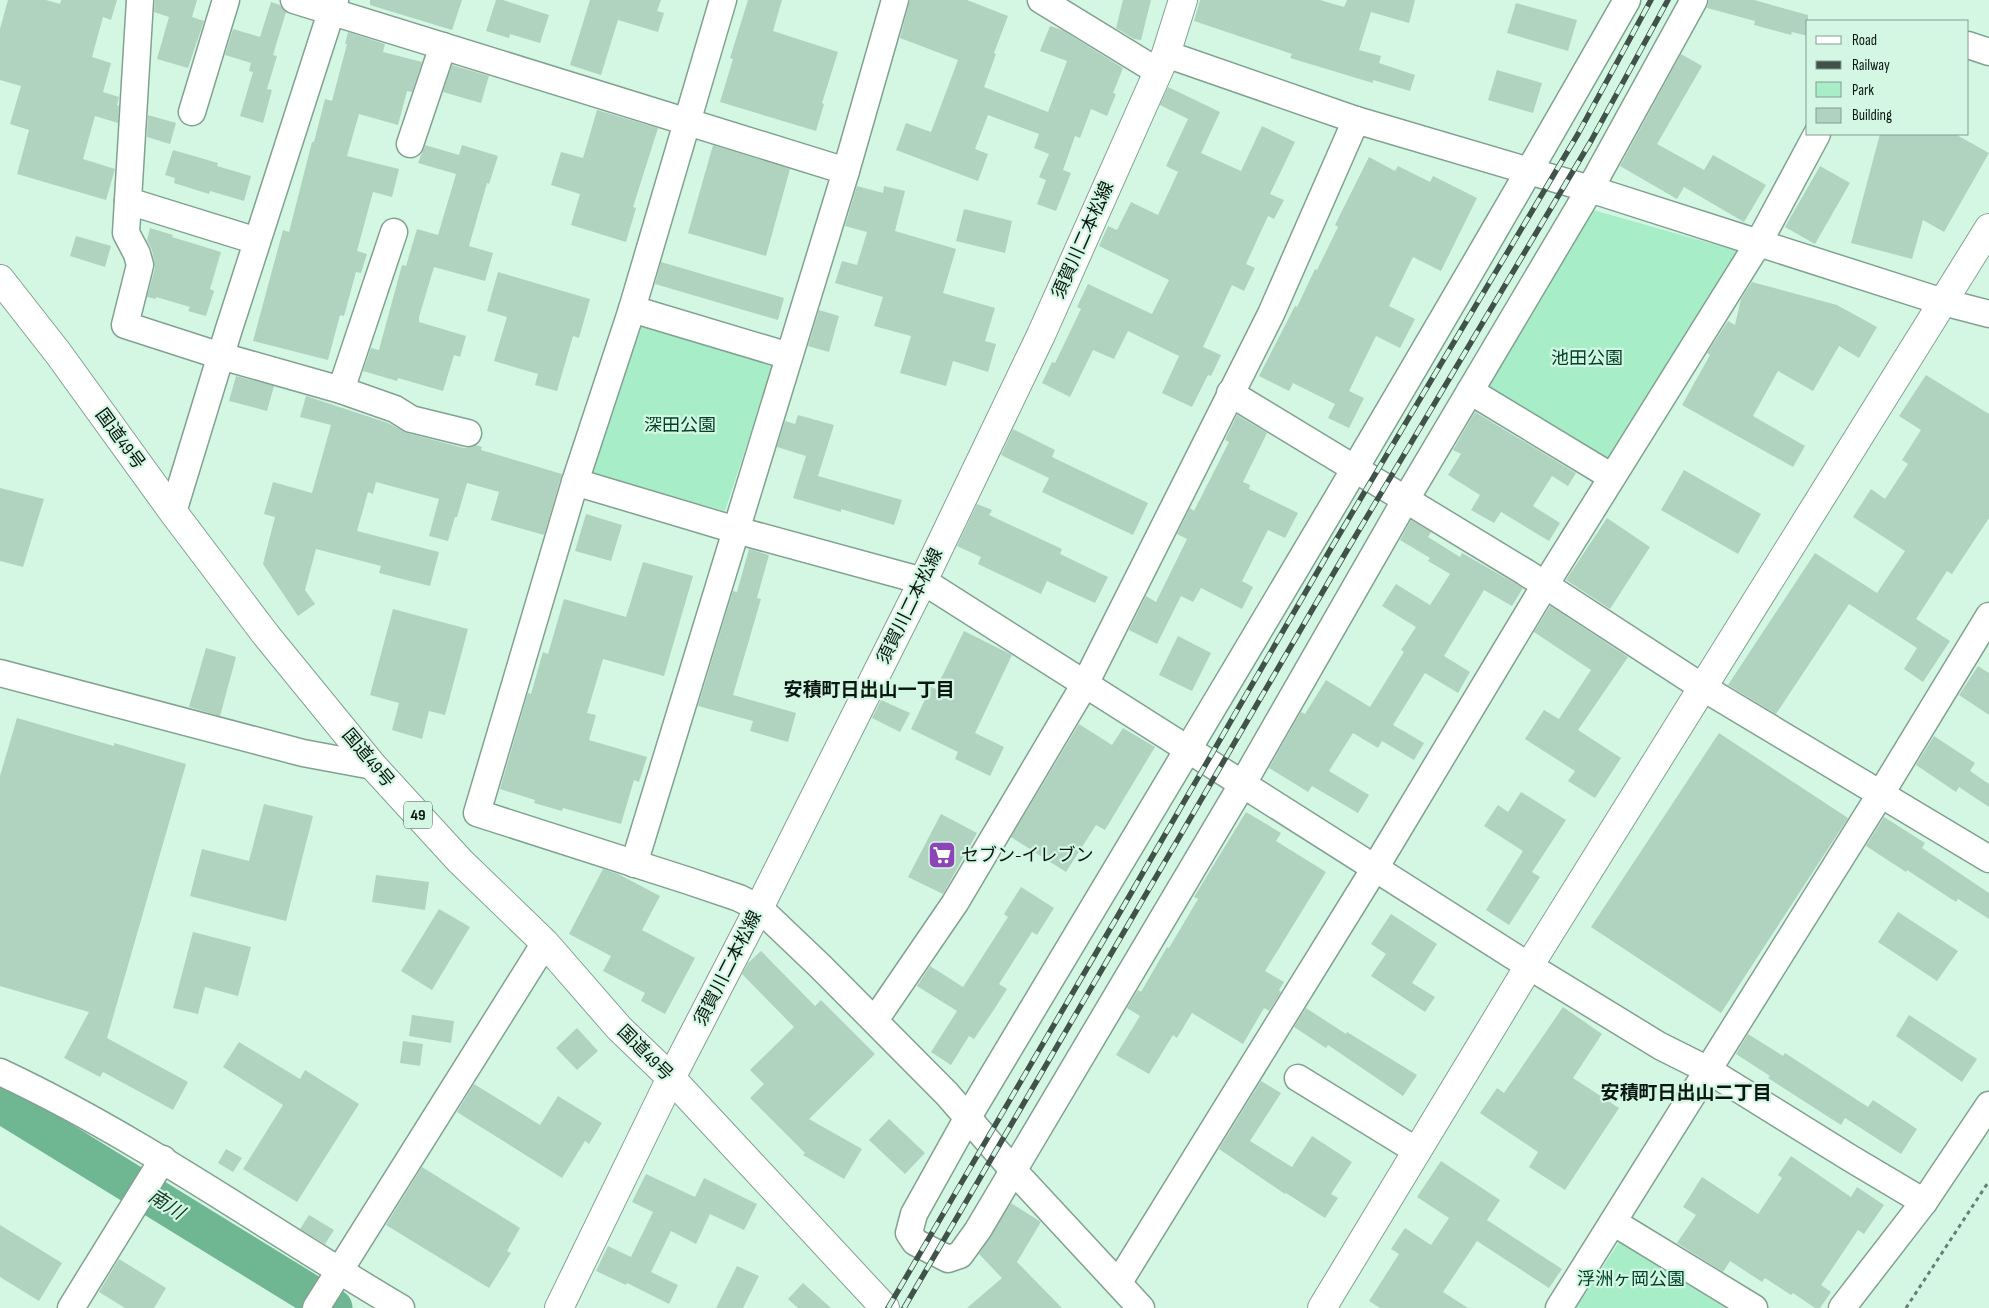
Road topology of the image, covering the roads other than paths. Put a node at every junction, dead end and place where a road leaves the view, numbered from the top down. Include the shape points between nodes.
1 (140, 0) edge
2 (226, 0) edge
3 (294, 0) edge
4 (723, 0) edge
5 (895, 0) edge
6 (1041, 0) edge
7 (1183, 0) edge
8 (1626, 0) edge
9 (1694, 0) edge
10 (333, 6) edge
11 (1969, 45) edge
12 (443, 46) junction
13 (1989, 52) edge
14 (1162, 62) junction
15 (192, 112) dead end
16 (1356, 120) junction
17 (688, 122) junction
18 (1816, 135) edge
19 (410, 144) dead end
20 (846, 171) junction
21 (1529, 172) junction
22 (1590, 189) junction
23 (128, 201) junction
24 (1989, 228) edge
25 (394, 232) dead end
26 (258, 241) junction
27 (1759, 242) junction
28 (0, 279) edge
29 (1943, 302) junction
30 (632, 309) junction
31 (1989, 314) edge
32 (221, 356) junction
33 (789, 356) junction
34 (341, 390) junction
35 (1470, 391) junction
36 (1230, 393) junction
37 (468, 433) dead end
38 (1356, 468) junction
39 (1612, 477) junction
40 (575, 482) junction
41 (1406, 499) junction
42 (173, 512) junction
43 (736, 530) junction
44 (923, 581) junction
45 (1545, 585) junction
46 (1989, 616) edge
47 (0, 673) edge
48 (1085, 684) junction
49 (1702, 687) junction
50 (1188, 749) junction
51 (374, 766) junction
52 (1242, 785) junction
53 (1880, 795) junction
54 (1989, 859) edge
55 (634, 864) junction
56 (1375, 868) junction
57 (759, 908) junction
58 (545, 944) junction
59 (1529, 966) junction
60 (875, 1020) junction
61 (1708, 1070) junction
62 (671, 1078) junction
63 (1298, 1078) dead end
64 (3, 1084) edge
65 (1989, 1105) edge
66 (968, 1117) junction
67 (1417, 1151) junction
68 (160, 1164) junction
69 (1013, 1170) junction
70 (1924, 1202) junction
71 (1613, 1222) junction
72 (335, 1275) junction
73 (1119, 1282) junction
74 (71, 1308) edge
75 (316, 1308) edge
76 (401, 1308) edge
77 (559, 1308) edge
78 (884, 1308) edge
79 (1141, 1308) edge
80 (1322, 1308) edge
81 (1559, 1308) edge
82 (1754, 1308) edge
83 (1842, 1308) edge

1 - 23 street
2 - 15 street
3 - 10 street
4 - 17 street
5 - 20 street
6 - 14 street
7 - 14 main road, 須賀川二本松線
8 - 21 street
9 - 22 street
10 - 12 street
10 - 26 street
11 - 13 street
12 - 17 street
12 - 19 street
14 - 16 street
14 - 44 main road, 須賀川二本松線 via 1041,335
16 - 21 street
16 - 36 street via 1271,314
17 - 20 street
17 - 30 street
18 - 27 street
20 - 33 street
21 - 22 street
21 - 38 street
22 - 27 street
22 - 35 street
23 - 26 street
23 - 32 street via 126,233 140,265 125,325
24 - 29 main road
25 - 34 street
26 - 32 street
27 - 29 street
27 - 39 street
28 - 42 main road, 国道49号 / 49
29 - 31 street
29 - 49 main road
30 - 33 street
30 - 40 street
32 - 34 street
32 - 42 street
33 - 43 street
34 - 37 street via 395,409 411,419
35 - 39 street
35 - 41 street
36 - 38 street
36 - 48 street
38 - 41 street
38 - 50 street
39 - 45 street
40 - 43 street
40 - 55 street via 476,813
41 - 45 street
41 - 52 street
42 - 51 main road, 国道49号 / 49 via 266,635
43 - 44 street
43 - 55 street
44 - 48 street
44 - 57 main road, 須賀川二本松線
45 - 49 street
45 - 56 street
46 - 53 street
47 - 51 street via 303,753
48 - 50 street
48 - 60 street via 955,903
49 - 53 street
49 - 59 main road
50 - 52 street
50 - 66 street
51 - 58 main road, 国道49号 / 49 via 460,861
52 - 56 street
52 - 69 street
53 - 54 street
53 - 61 street
55 - 57 street via 731,895
56 - 59 street
56 - 73 street
57 - 60 street
57 - 62 main road, 須賀川二本松線
58 - 62 main road, 国道49号 / 49 via 619,1028
58 - 72 street
59 - 61 street via 1660,1046
59 - 67 main road
60 - 66 street
61 - 70 street
61 - 71 street
62 - 77 main road, 須賀川二本松線
62 - 78 main road, 国道49号 / 49
63 - 67 street
64 - 68 street via 93,1119
65 - 70 street
66 - 69 street
66 - 69 street via 914,1214 909,1232 915,1242 948,1259 960,1255
67 - 80 main road
68 - 72 street
68 - 74 street
69 - 73 street
70 - 83 street
71 - 81 street
71 - 82 street
72 - 75 street
72 - 76 street
73 - 79 street

